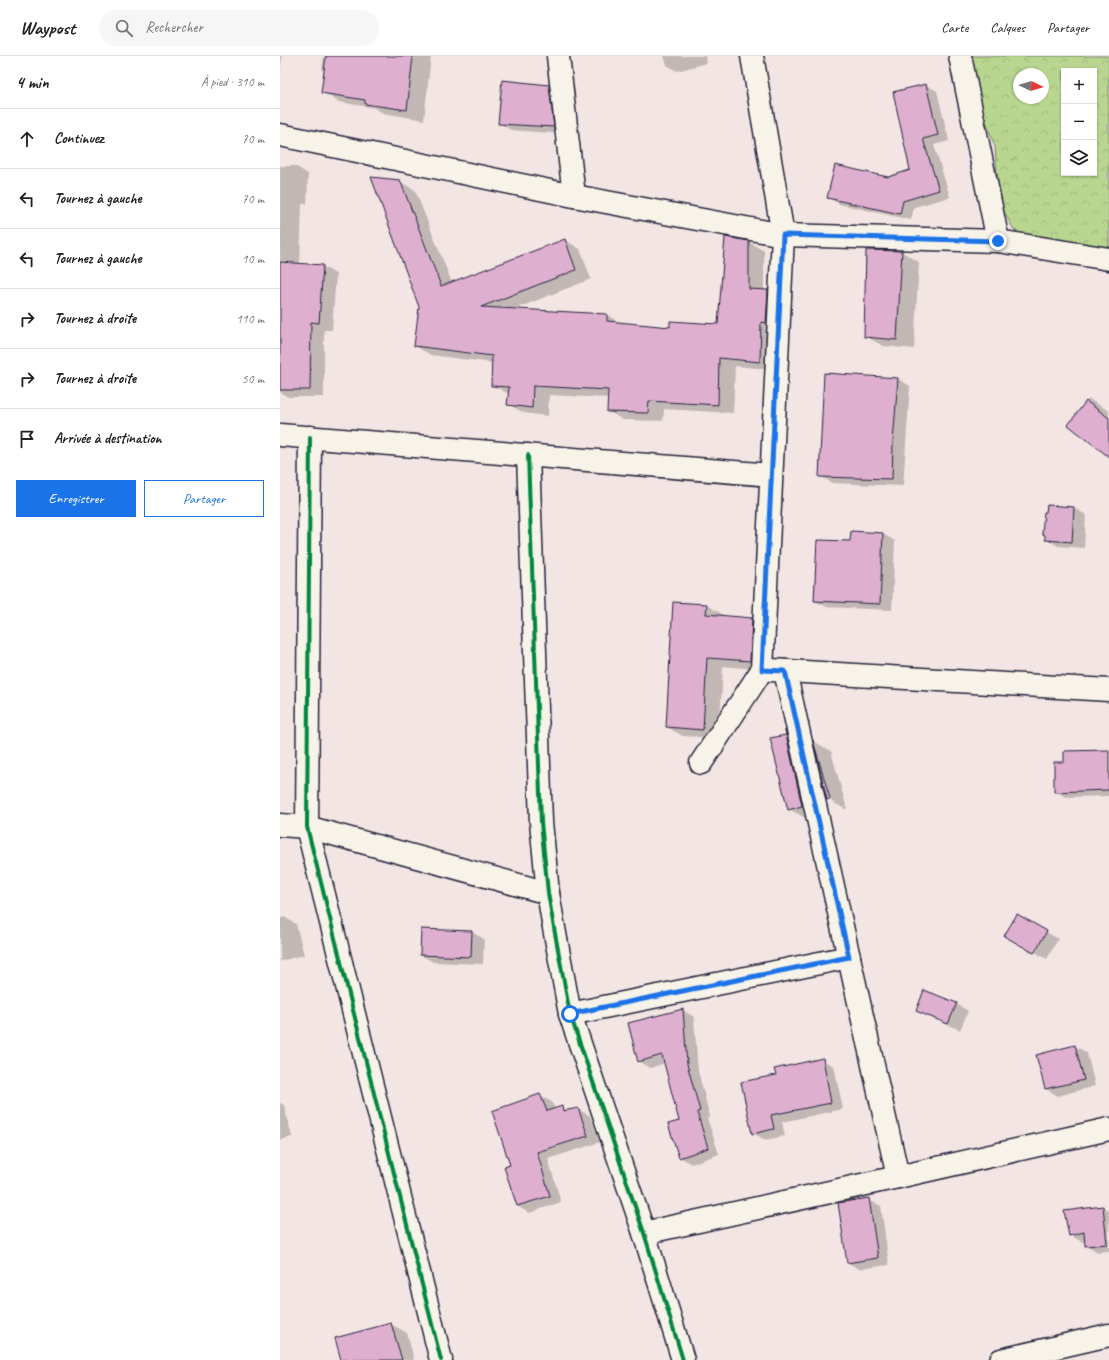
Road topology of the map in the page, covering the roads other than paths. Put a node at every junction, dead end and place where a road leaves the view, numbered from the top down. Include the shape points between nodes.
1 (558, 56) edge
2 (752, 56) edge
3 (960, 56) edge
4 (280, 134) edge
5 (574, 196) junction
6 (783, 235) junction
7 (998, 241) junction
8 (1109, 259) edge
9 (280, 435) edge
10 (310, 437) junction
11 (528, 455) junction
12 (771, 475) junction
13 (762, 670) junction
14 (785, 671) junction
15 (1109, 690) edge
16 (701, 764) dead end
17 (280, 825) edge
18 (307, 827) junction
19 (548, 893) junction
20 (849, 957) junction
21 (570, 1014) junction
22 (1109, 1129) edge
23 (898, 1177) junction
24 (644, 1233) junction
25 (1109, 1335) edge
26 (441, 1360) edge
27 (683, 1360) edge
28 (1001, 1360) edge

1 - 5 street
2 - 6 street
3 - 7 street
4 - 5 street
5 - 6 street
6 - 7 street
6 - 12 street
7 - 8 street
9 - 10 street
10 - 11 street
10 - 18 street
11 - 12 street
11 - 19 street via 541,822
12 - 13 street
13 - 14 street
13 - 16 street
14 - 15 street
14 - 20 street
17 - 18 street
18 - 19 street
18 - 26 street
19 - 21 street
20 - 21 street
20 - 23 street
21 - 24 street
22 - 23 street
23 - 24 street
24 - 27 street
25 - 28 street

